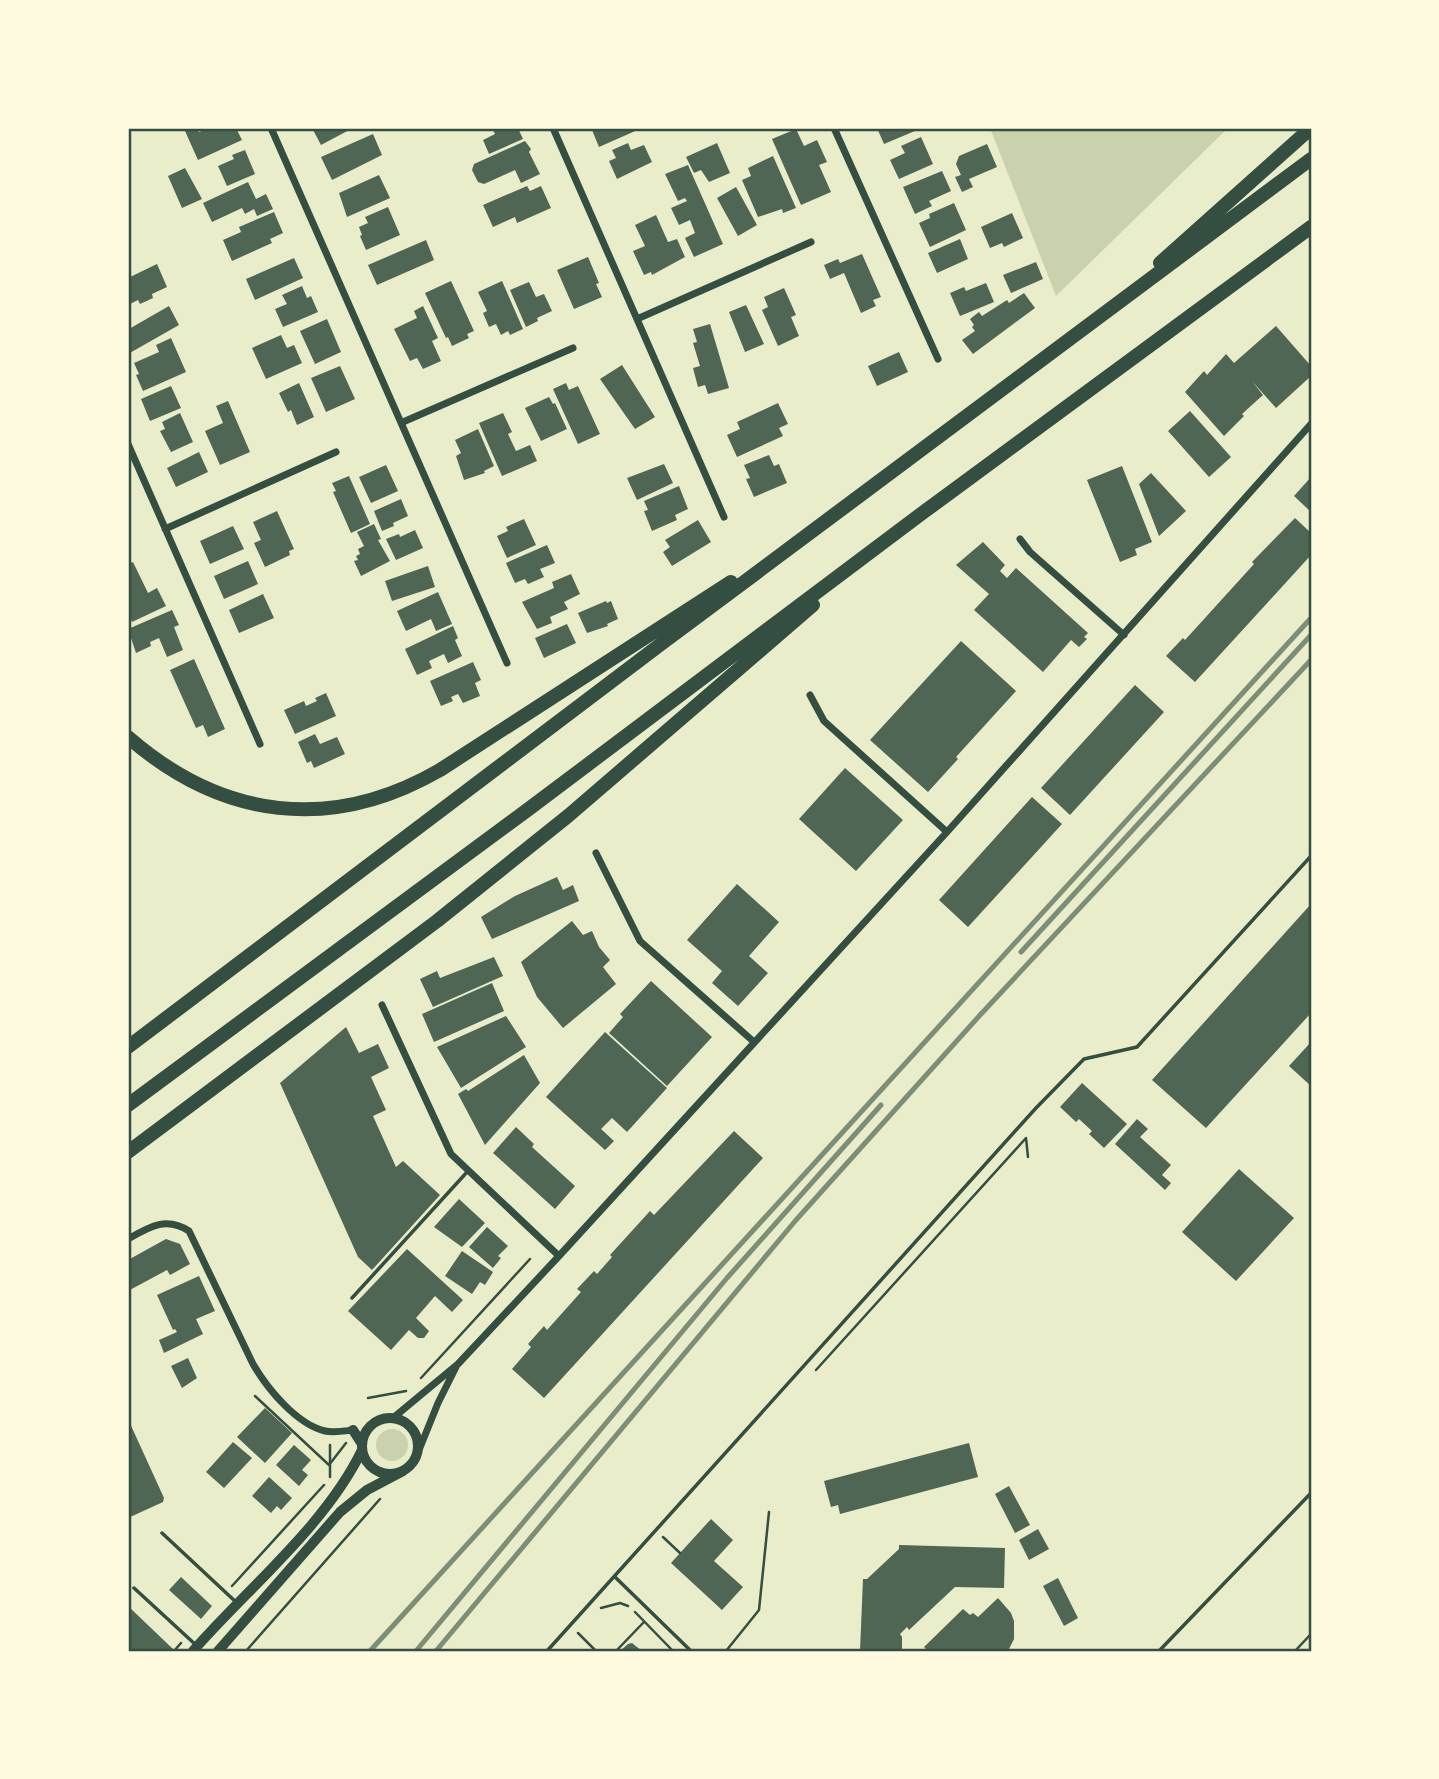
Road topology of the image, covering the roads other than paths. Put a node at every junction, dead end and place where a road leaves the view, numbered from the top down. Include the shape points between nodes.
1 (271, 128) edge
2 (553, 128) edge
3 (834, 128) edge
4 (1311, 128) edge
5 (1311, 159) edge
6 (1309, 229) edge
7 (811, 242) dead end
8 (637, 319) junction
9 (1086, 329) junction
10 (573, 348) dead end
11 (938, 359) dead end
12 (402, 422) junction
13 (1311, 424) edge
14 (128, 444) edge
15 (336, 452) dead end
16 (921, 514) junction
17 (724, 517) dead end
18 (824, 523) junction
19 (165, 529) junction
20 (1020, 539) dead end
21 (1124, 635) junction
22 (507, 663) dead end
23 (810, 695) dead end
24 (128, 737) edge
25 (260, 744) dead end
26 (947, 832) junction
27 (596, 853) dead end
28 (1311, 856) edge
29 (382, 1005) dead end
30 (754, 1042) junction
31 (128, 1047) edge
32 (128, 1105) edge
33 (128, 1152) edge
34 (468, 1171) junction
35 (128, 1239) edge
36 (559, 1256) junction
37 (352, 1298) dead end
38 (458, 1364) junction
39 (393, 1418) junction
40 (353, 1430) joint
41 (362, 1447) junction
42 (417, 1454) junction
43 (403, 1471) junction
44 (1311, 1493) edge
45 (162, 1533) dead end
46 (615, 1577) junction
47 (134, 1588) dead end
48 (239, 1605) junction
49 (195, 1649) edge
50 (218, 1651) edge
51 (547, 1651) edge
52 (691, 1651) edge
53 (1159, 1651) edge

1 - 12 street
2 - 8 street
3 - 11 street
4 - 9 highway
5 - 9 highway
6 - 16 highway
7 - 8 street
8 - 17 street
9 - 18 highway
10 - 12 street
12 - 22 street
13 - 21 street
14 - 19 street
15 - 19 street
16 - 32 highway
16 - 33 highway via 568,816 437,921
18 - 24 highway via 440,770 375,800 297,810 244,802 194,783
18 - 31 highway
19 - 25 street
20 - 21 street
21 - 26 street
23 - 26 street via 824,721
26 - 30 street
27 - 30 street via 640,941
28 - 46 lane via 1137,1047 1084,1059 1036,1108
29 - 34 street via 451,1154
30 - 36 street
34 - 36 street
34 - 37 lane
35 - 40 street via 155,1224 190,1231 265,1385 306,1421 327,1431
36 - 38 street
38 - 39 street
38 - 42 street
39 - 41 street via 372,1424
39 - 42 street via 412,1428 418,1440
40 - 41 street
41 - 43 street via 377,1471
41 - 48 street via 335,1496
42 - 43 street
43 - 50 street via 373,1486 340,1512
44 - 53 lane
45 - 48 lane
46 - 51 lane
46 - 52 lane
47 - 49 lane
48 - 49 street

